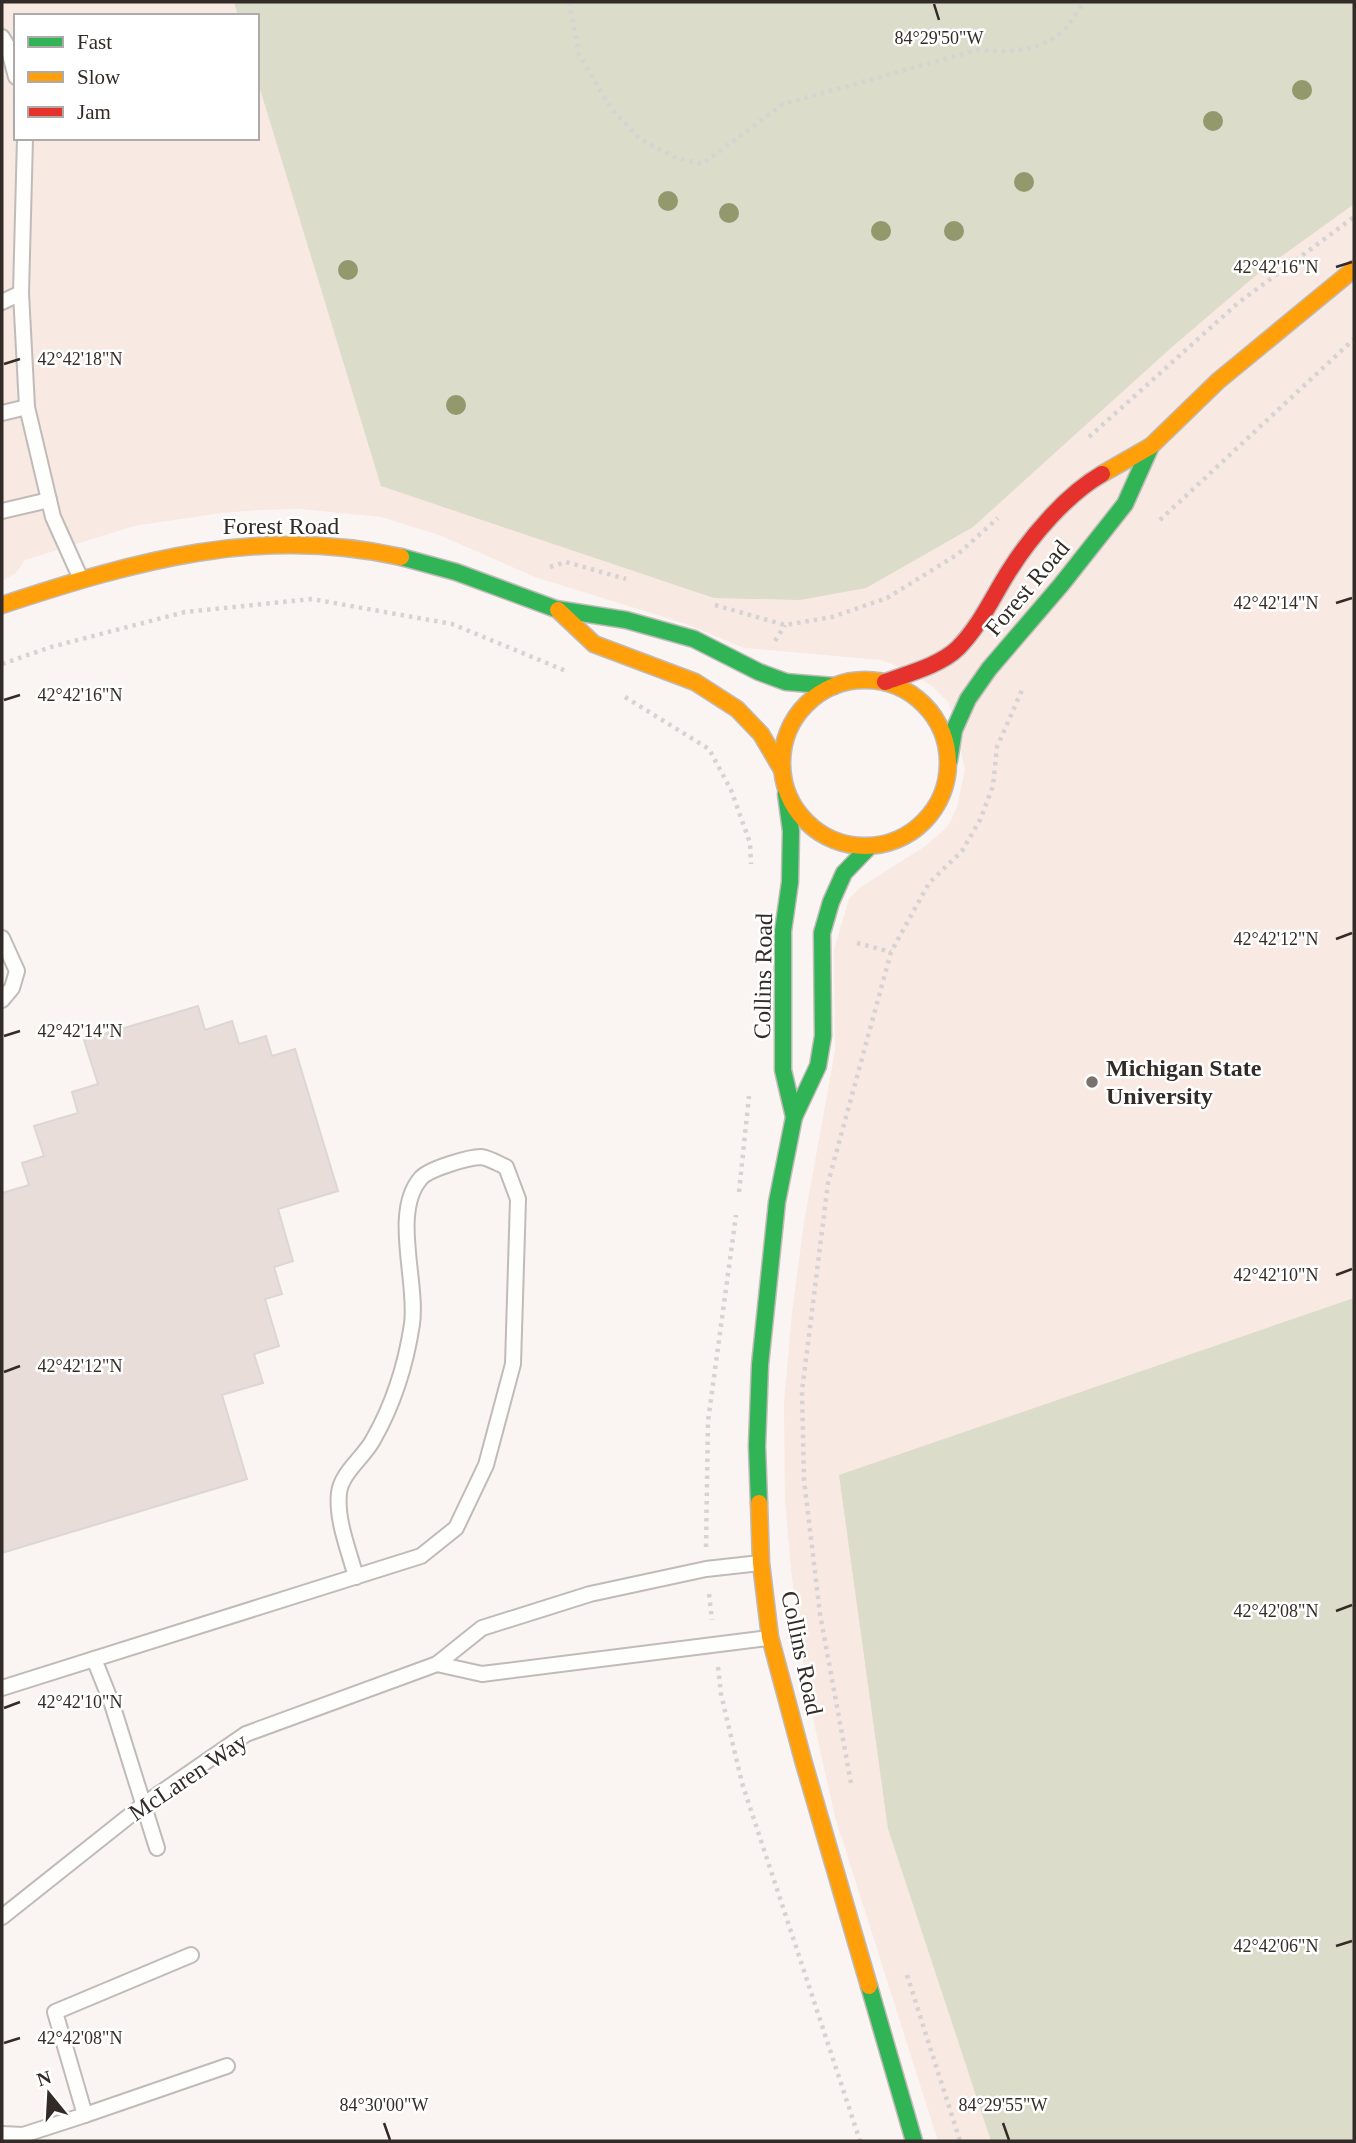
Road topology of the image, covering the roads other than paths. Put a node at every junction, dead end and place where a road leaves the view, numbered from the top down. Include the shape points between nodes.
1 (2, 37) edge
2 (14, 70) edge
3 (25, 140) edge
4 (1354, 270) edge
5 (21, 293) junction
6 (2, 302) edge
7 (27, 407) junction
8 (2, 413) edge
9 (1151, 446) junction
10 (49, 500) junction
11 (2, 512) edge
12 (81, 579) junction
13 (2, 605) edge
14 (558, 610) junction
15 (885, 682) junction
16 (834, 686) junction
17 (949, 764) junction
18 (781, 768) junction
19 (786, 793) junction
20 (869, 847) junction
21 (2, 938) edge
22 (2, 1000) edge
23 (793, 1117) junction
24 (761, 1563) junction
25 (356, 1577) junction
26 (770, 1637) junction
27 (94, 1659) junction
28 (437, 1664) junction
29 (2, 1688) edge
30 (143, 1805) junction
31 (157, 1848) dead end
32 (2, 1917) edge
33 (191, 1955) dead end
34 (228, 2066) dead end
35 (85, 2115) junction
36 (2, 2134) edge
37 (914, 2141) edge

1 - 2 lane
3 - 5 lane
4 - 9 street, Forest Road via 1218,381
5 - 6 lane
5 - 7 lane
7 - 8 lane
7 - 10 lane
9 - 15 street, Forest Road via 1088,482 1035,534 957,649 924,668
9 - 17 street, Forest Road via 1125,504 968,699 954,730
10 - 11 lane
10 - 12 lane
12 - 13 street, Forest Road
12 - 14 street, Forest Road via 216,548 341,547 421,561
14 - 16 street, Forest Road via 684,635 783,681
14 - 18 street, Forest Road via 594,644 695,682 737,709 761,734
15 - 16 street via 859,680
15 - 17 street via 910,693 931,712 944,736
16 - 18 street via 811,699 794,719 783,742
17 - 20 street via 945,789 934,811 916,830 894,842
18 - 19 street
19 - 20 street via 800,816 819,834 843,845
19 - 23 street, Collins Road via 791,844 783,931 783,1070
20 - 23 street, Collins Road via 844,873 822,933 823,1036 818,1066
21 - 22 lane via 17,971
23 - 24 street, Collins Road via 777,1202 760,1365
24 - 26 street, Collins Road
24 - 28 lane, McLaren Way via 706,1569 590,1594 482,1628
25 - 25 lane via 421,1556 456,1528 486,1465 513,1364 518,1199 506,1167 482,1157 422,1177 409,1200 412,1322 397,1389 373,1441 339,1491
25 - 27 lane
26 - 28 lane via 482,1674
26 - 37 street, Collins Road
27 - 29 lane
27 - 30 lane
28 - 30 lane, McLaren Way via 246,1734
30 - 31 lane
30 - 32 lane, McLaren Way
33 - 35 lane via 55,2012
34 - 35 lane
35 - 36 lane via 23,2135

